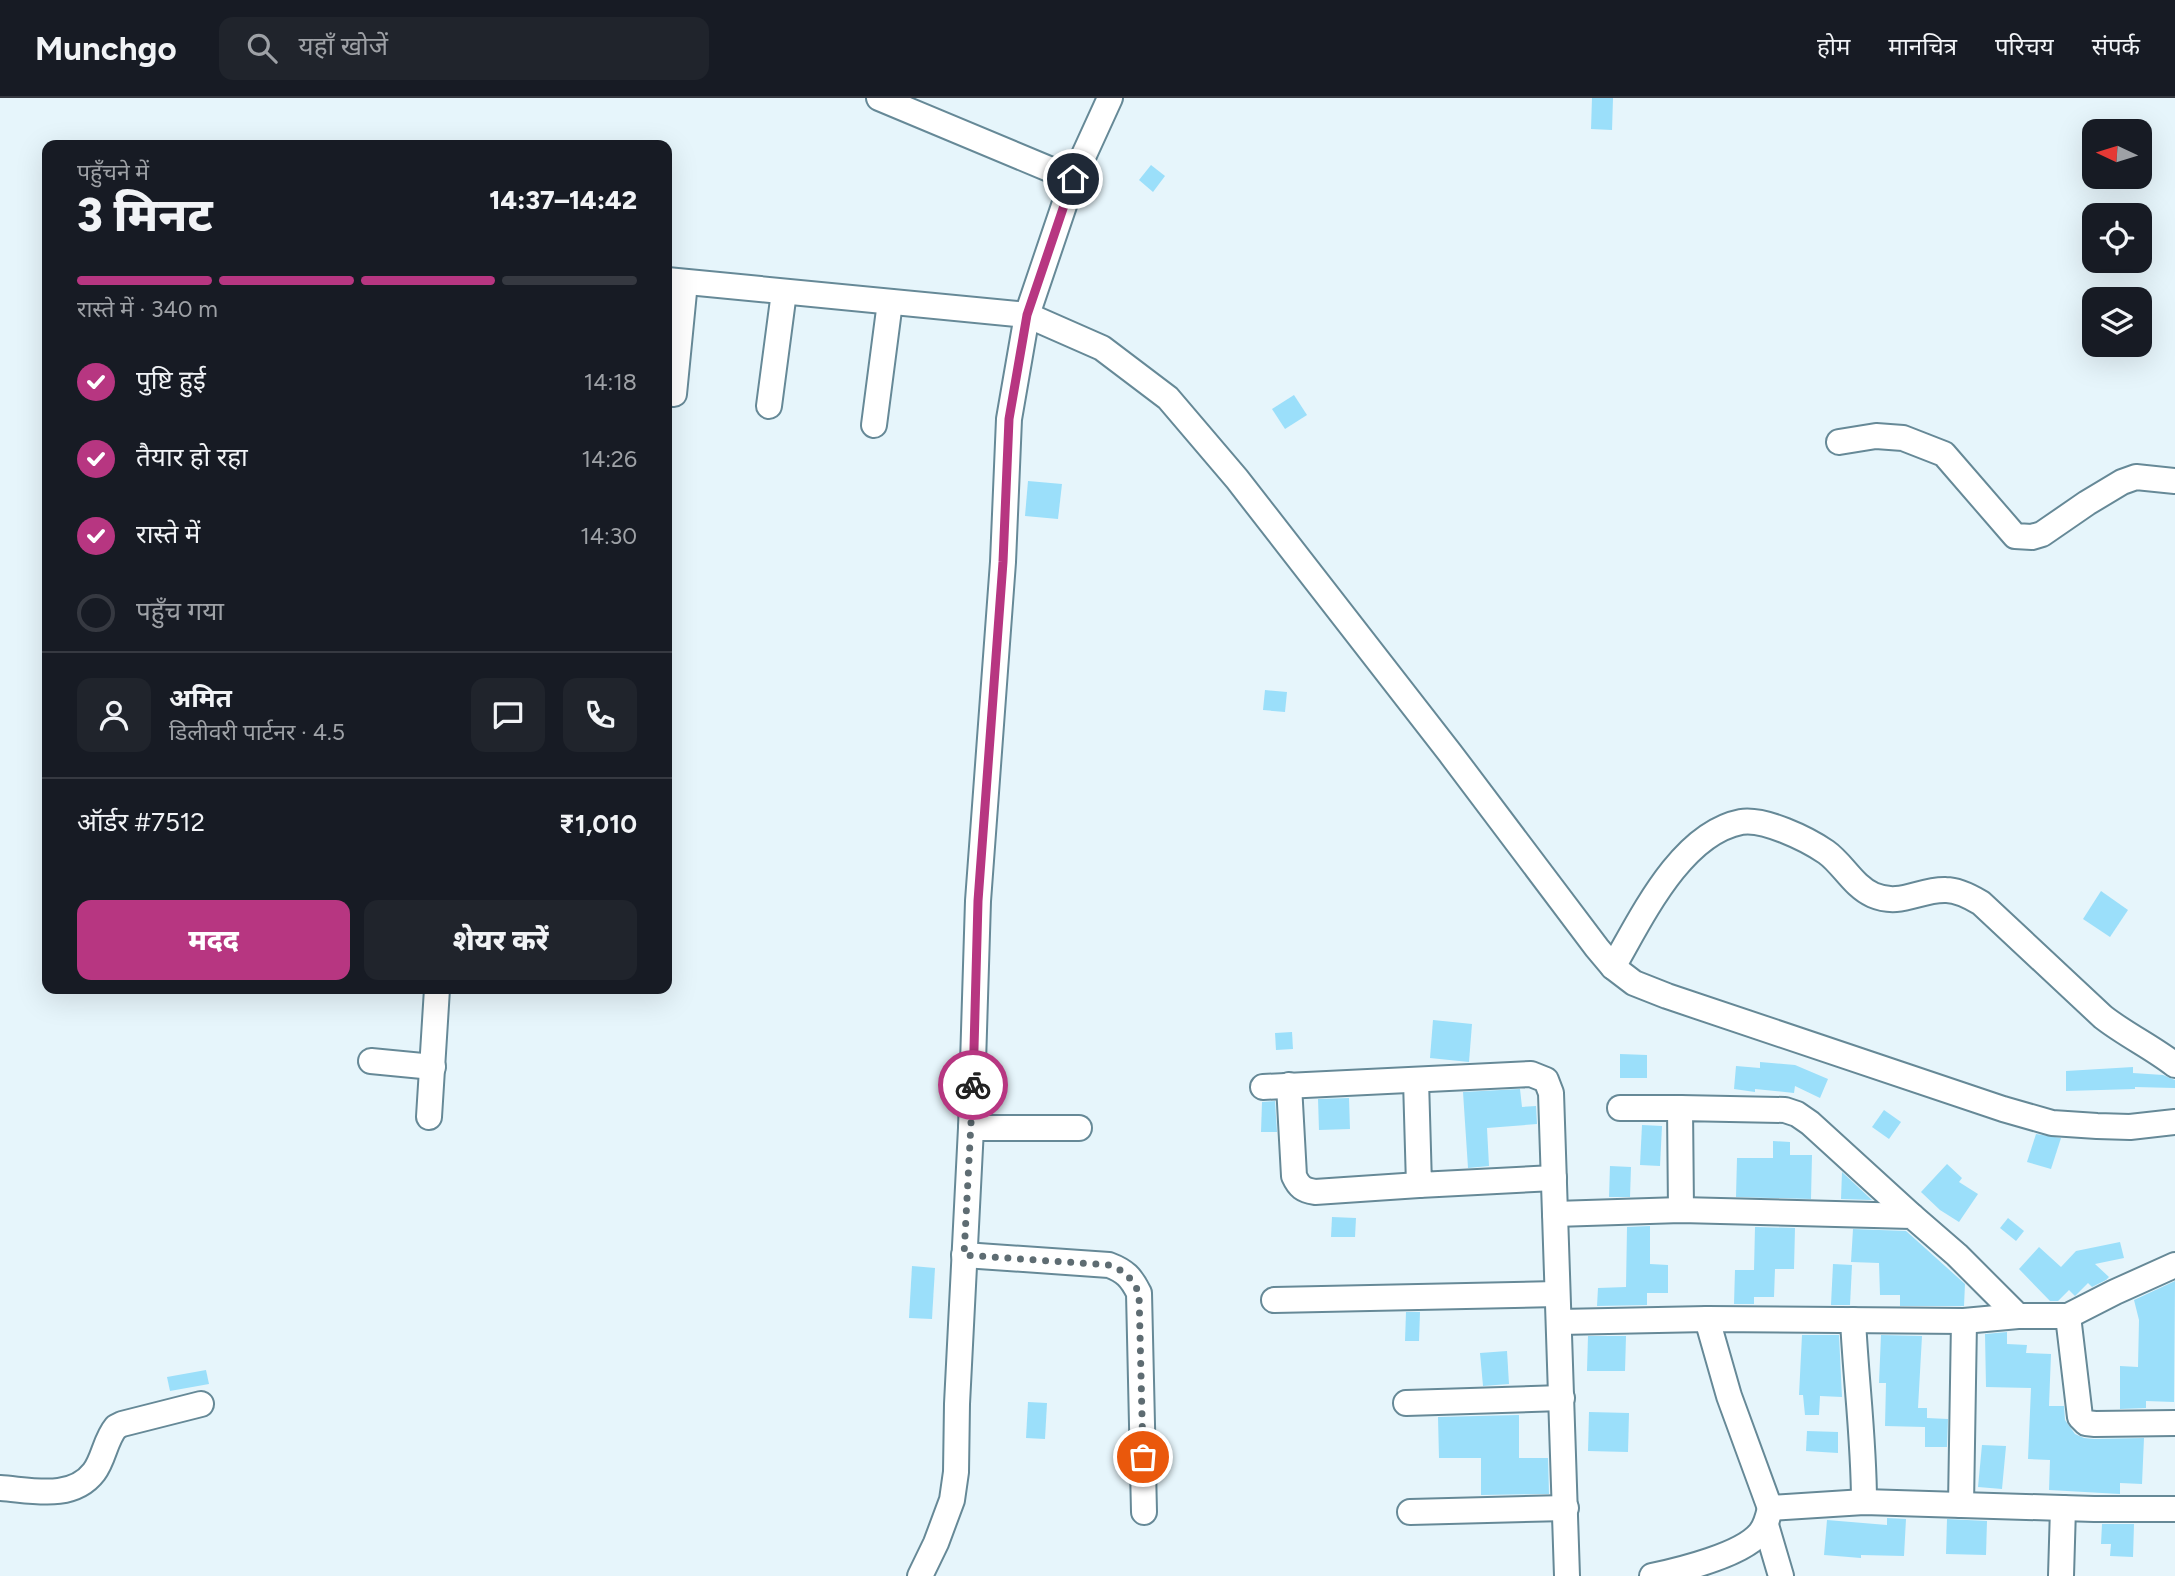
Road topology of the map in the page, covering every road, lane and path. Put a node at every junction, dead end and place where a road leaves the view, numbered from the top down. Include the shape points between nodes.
1 (879, 98) edge
2 (1110, 98) edge
3 (1073, 179) junction
4 (676, 281) edge
5 (784, 292) junction
6 (890, 302) junction
7 (1027, 315) junction
8 (674, 394) dead end
9 (769, 406) dead end
10 (874, 425) dead end
11 (1839, 442) dead end
12 (2175, 481) edge
13 (1613, 967) junction
14 (438, 994) edge
15 (371, 1060) dead end
16 (2175, 1065) edge
17 (432, 1067) junction
18 (1416, 1080) junction
19 (1289, 1086) junction
20 (1263, 1087) dead end
21 (1620, 1108) dead end
22 (1680, 1108) junction
23 (429, 1117) dead end
24 (2175, 1122) edge
25 (971, 1128) junction
26 (1079, 1128) dead end
27 (1554, 1178) junction
28 (1419, 1185) junction
29 (1681, 1210) junction
30 (1555, 1214) junction
31 (1912, 1216) junction
32 (964, 1255) junction
33 (2175, 1265) edge
34 (1558, 1294) junction
35 (1274, 1300) dead end
36 (2018, 1316) junction
37 (2068, 1316) junction
38 (1707, 1319) junction
39 (1853, 1321) junction
40 (1964, 1321) junction
41 (1559, 1322) junction
42 (1562, 1398) junction
43 (1406, 1402) dead end
44 (201, 1404) dead end
45 (2175, 1423) edge
46 (0, 1488) edge
47 (1864, 1502) junction
48 (1961, 1505) junction
49 (1566, 1508) junction
50 (2063, 1508) junction
51 (2175, 1509) edge
52 (1144, 1512) dead end
53 (1410, 1512) dead end
54 (1768, 1516) junction
55 (1699, 1572) edge
56 (920, 1576) edge
57 (1567, 1576) edge
58 (1653, 1576) edge
59 (1781, 1576) edge
60 (2061, 1576) edge

1 - 3 street
2 - 3 street
3 - 7 street
4 - 5 street
4 - 8 street
5 - 6 street
5 - 9 street
6 - 7 street
6 - 10 street
7 - 13 street via 1102,348 1168,398 1246,490
7 - 25 street via 1009,419 978,901
11 - 12 street via 1876,436 1903,438 1944,454 2015,536 2042,534 2129,479
13 - 16 street via 1675,866 1710,834 1742,822 1763,824 1826,852 1861,887 1886,900 1948,890 1971,897 2103,1017
13 - 24 street via 1634,983 1667,996 2003,1109 2052,1122 2119,1127
14 - 17 street
15 - 17 street
17 - 23 street
18 - 19 street
18 - 27 street via 1531,1074 1546,1080 1551,1093
18 - 28 street
19 - 20 street
19 - 28 street via 1294,1176 1305,1191
21 - 22 street
22 - 29 street
22 - 31 street via 1797,1114
25 - 26 street
25 - 32 street
27 - 28 street
27 - 30 street
29 - 30 street
29 - 31 street
30 - 34 street
31 - 36 street
32 - 52 street via 1109,1265 1132,1279 1139,1293
32 - 56 street via 956,1472 952,1500
33 - 37 street
34 - 35 street
34 - 41 street
36 - 37 street
36 - 40 street
37 - 45 street via 2080,1417 2095,1424
38 - 39 street
38 - 41 street
38 - 54 street
39 - 40 street
39 - 47 street
40 - 48 street
41 - 42 street
42 - 43 street
42 - 49 street
44 - 46 street via 116,1427 94,1471 71,1489
47 - 48 street
47 - 54 street
48 - 50 street
49 - 53 street
49 - 57 street
50 - 51 street
50 - 60 street
54 - 55 street via 1758,1536
54 - 59 street
55 - 58 street

